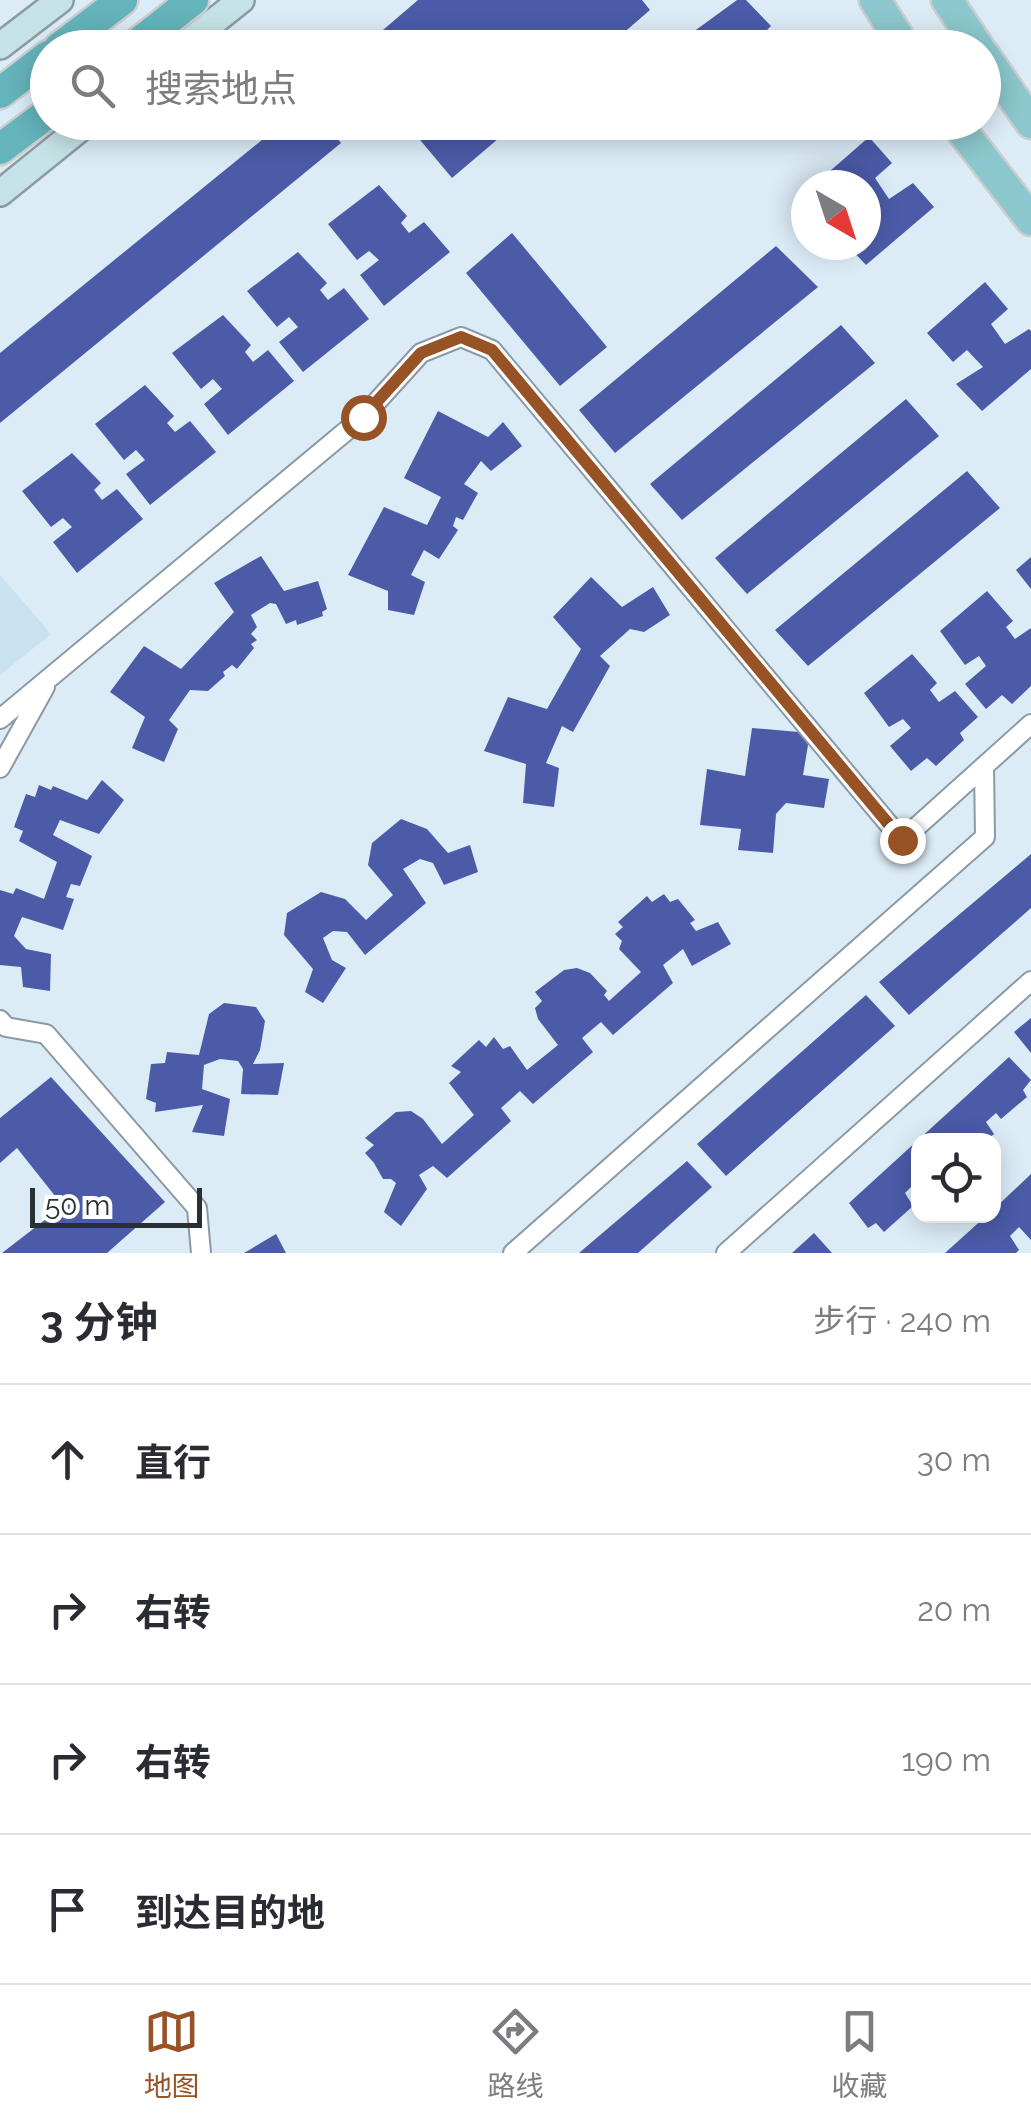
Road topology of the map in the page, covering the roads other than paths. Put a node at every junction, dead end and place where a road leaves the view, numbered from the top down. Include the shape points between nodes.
1 (60, 0) edge
2 (122, 0) edge
3 (193, 0) edge
4 (241, 0) edge
5 (876, 0) edge
6 (947, 0) edge
7 (83, 30) edge
8 (155, 30) edge
9 (204, 30) edge
10 (894, 30) edge
11 (967, 30) edge
12 (0, 46) edge
13 (30, 70) edge
14 (1001, 80) edge
15 (0, 92) edge
16 (1031, 123) edge
17 (30, 126) edge
18 (66, 140) edge
19 (969, 140) edge
20 (0, 149) edge
21 (0, 193) edge
22 (1031, 220) edge
23 (50, 678) junction
24 (0, 720) edge
25 (1031, 724) edge
26 (984, 766) junction
27 (0, 768) edge
28 (1031, 981) edge
29 (0, 1020) edge
30 (201, 1253) edge
31 (513, 1253) edge
32 (726, 1253) edge

1 - 12 main road
2 - 7 highway
3 - 8 highway
4 - 9 main road
5 - 10 main road
6 - 11 main road
13 - 15 highway
14 - 16 main road
17 - 20 highway
18 - 21 main road
19 - 22 main road
23 - 24 street
23 - 26 street via 363,417 421,353 461,337 492,350 902,840
23 - 27 street
25 - 26 street
26 - 31 street via 984,837
28 - 32 street
29 - 30 street via 46,1034 197,1208

